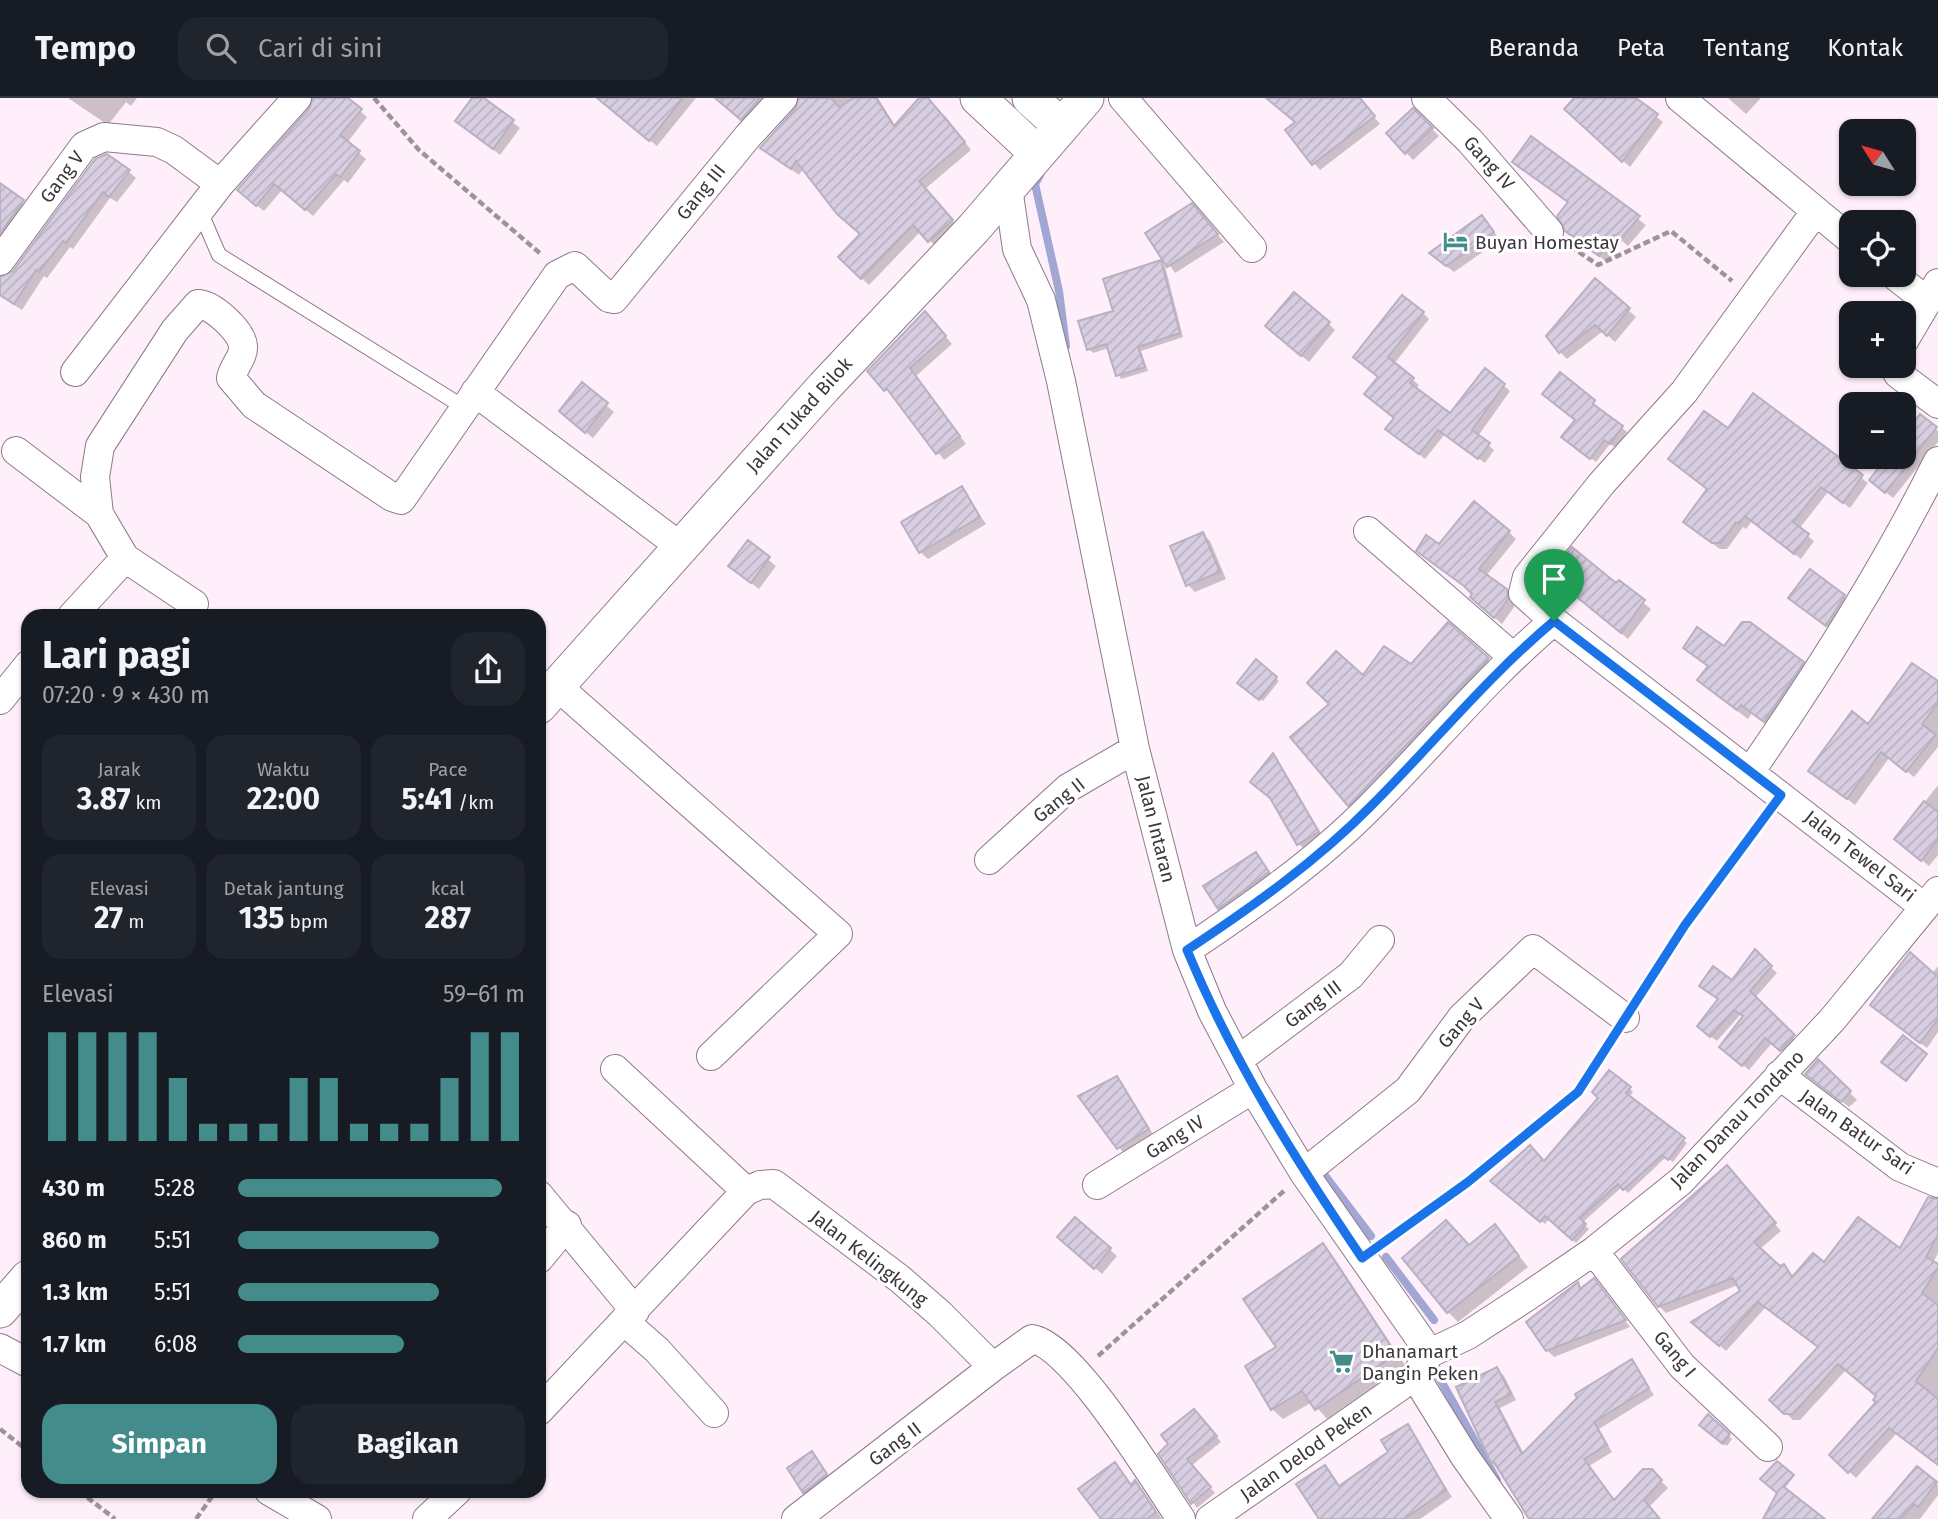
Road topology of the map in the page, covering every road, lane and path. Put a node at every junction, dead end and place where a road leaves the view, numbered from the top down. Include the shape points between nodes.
1 (297, 98) edge
2 (374, 98) edge
3 (783, 98) edge
4 (978, 98) edge
5 (1029, 98) edge
6 (1086, 98) edge
7 (1123, 98) edge
8 (1426, 98) edge
9 (1680, 98) edge
10 (1006, 125) junction
11 (1061, 126) junction
12 (1037, 153) junction
13 (220, 184) junction
14 (1008, 188) junction
15 (200, 211) junction
16 (1815, 212) junction
17 (974, 228) junction
18 (1839, 231) edge
19 (1549, 232) joint
20 (1252, 248) dead end
21 (1017, 249) junction
22 (0, 261) edge
23 (561, 272) junction
24 (1916, 285) edge
25 (1933, 292) edge
26 (1752, 297) junction
27 (1916, 321) edge
28 (75, 372) dead end
29 (1903, 378) edge
30 (470, 400) junction
31 (1938, 404) edge
32 (16, 451) dead end
33 (1938, 461) edge
34 (99, 514) junction
35 (1368, 531) dead end
36 (681, 547) junction
37 (125, 558) junction
38 (194, 604) dead end
39 (78, 609) edge
40 (1554, 621) junction
41 (1513, 656) junction
42 (21, 674) edge
43 (548, 696) edge
44 (0, 700) edge
45 (1135, 749) junction
46 (1750, 772) junction
47 (1781, 795) junction
48 (989, 860) dead end
49 (1931, 899) edge
50 (1380, 940) dead end
51 (1187, 950) junction
52 (1625, 1018) junction
53 (711, 1056) dead end
54 (1238, 1060) junction
55 (615, 1069) dead end
56 (1779, 1075) junction
57 (1253, 1088) junction
58 (1304, 1173) junction
59 (1938, 1184) edge
60 (1097, 1185) dead end
61 (746, 1191) junction
62 (546, 1203) edge
63 (566, 1225) junction
64 (546, 1250) edge
65 (1594, 1251) junction
66 (1362, 1258) junction
67 (21, 1286) edge
68 (0, 1310) edge
69 (630, 1317) junction
70 (0, 1348) edge
71 (21, 1359) edge
72 (1423, 1365) junction
73 (993, 1367) junction
74 (1079, 1373) junction
75 (546, 1404) edge
76 (714, 1413) dead end
77 (0, 1429) edge
78 (21, 1446) edge
79 (1768, 1447) dead end
80 (88, 1498) edge
81 (211, 1498) edge
82 (281, 1498) edge
83 (450, 1498) edge
84 (115, 1519) edge
85 (196, 1519) edge
86 (317, 1519) edge
87 (427, 1519) edge
88 (796, 1519) edge
89 (1181, 1519) edge
90 (1210, 1519) edge
91 (1509, 1519) edge

1 - 13 street
2 - 23 path via 419,150
3 - 23 street, Gang III via 612,300 577,266
4 - 10 street
5 - 10 street
5 - 11 street
6 - 11 street, Jalan Tukad Bilok
7 - 20 street
8 - 19 street, Gang IV
9 - 16 street
10 - 12 street
11 - 12 street, Jalan Tukad Bilok
12 - 14 street, Jalan Tukad Bilok
13 - 15 street
13 - 22 street, Gang V via 174,149 157,142 94,140 84,146
14 - 17 street, Jalan Tukad Bilok
14 - 21 street, Jalan Intaran
15 - 28 street
15 - 30 lane via 219,255
16 - 18 street
16 - 26 street
17 - 21 street
17 - 36 street, Jalan Tukad Bilok
19 - 26 path via 1598,265 1671,230
21 - 45 street, Jalan Intaran via 1041,300 1059,369
23 - 30 street
24 - 25 street
25 - 27 street
26 - 40 street, Jalan Tewel Sari via 1684,392 1602,482 1527,577 1523,593
29 - 31 street
30 - 34 street via 406,497 398,499 254,405 231,378 243,350 241,339 211,309 198,304 175,330 100,446 95,477
30 - 36 street
32 - 34 street
33 - 46 street via 1898,542 1824,666
34 - 37 street
35 - 41 street
36 - 43 street, Jalan Tukad Bilok
37 - 38 street
37 - 39 street
40 - 41 street
40 - 46 street, Jalan Tewel Sari
41 - 51 street via 1370,808 1294,874
42 - 44 street
43 - 53 street via 838,934
45 - 48 street, Gang II via 1068,788
45 - 51 street, Jalan Intaran
46 - 47 street, Jalan Tewel Sari
47 - 49 street, Jalan Tewel Sari
47 - 52 path via 1689,919
49 - 56 street, Jalan Danau Tondano via 1832,1020
50 - 54 street, Gang III via 1351,975
51 - 54 street, Jalan Intaran
52 - 58 street, Gang V via 1533,949 1462,1017 1408,1090
52 - 66 path via 1584,1086 1567,1104
54 - 57 street, Jalan Intaran
55 - 61 street
56 - 59 street, Jalan Batur Sari via 1900,1167
56 - 65 street, Jalan Danau Tondano via 1681,1181
57 - 58 street, Jalan Intaran
57 - 60 street, Gang IV
58 - 66 street, Jalan Intaran
58 - 74 path
61 - 69 street
61 - 73 street, Jalan Kelingkung via 774,1184 900,1279
62 - 63 street
63 - 64 street
63 - 69 street
65 - 72 street, Jalan Danau Tondano
65 - 79 street, Gang I via 1682,1366
66 - 72 street, Jalan Intaran
67 - 68 street
69 - 75 street
69 - 76 street
70 - 71 street
72 - 90 street, Jalan Delod Peken
72 - 91 street, Jalan Intaran via 1465,1457
73 - 74 street via 1032,1339 1049,1345
73 - 88 street, Gang II
74 - 89 street
77 - 78 path
80 - 84 path
81 - 85 path
82 - 86 street
83 - 87 street

